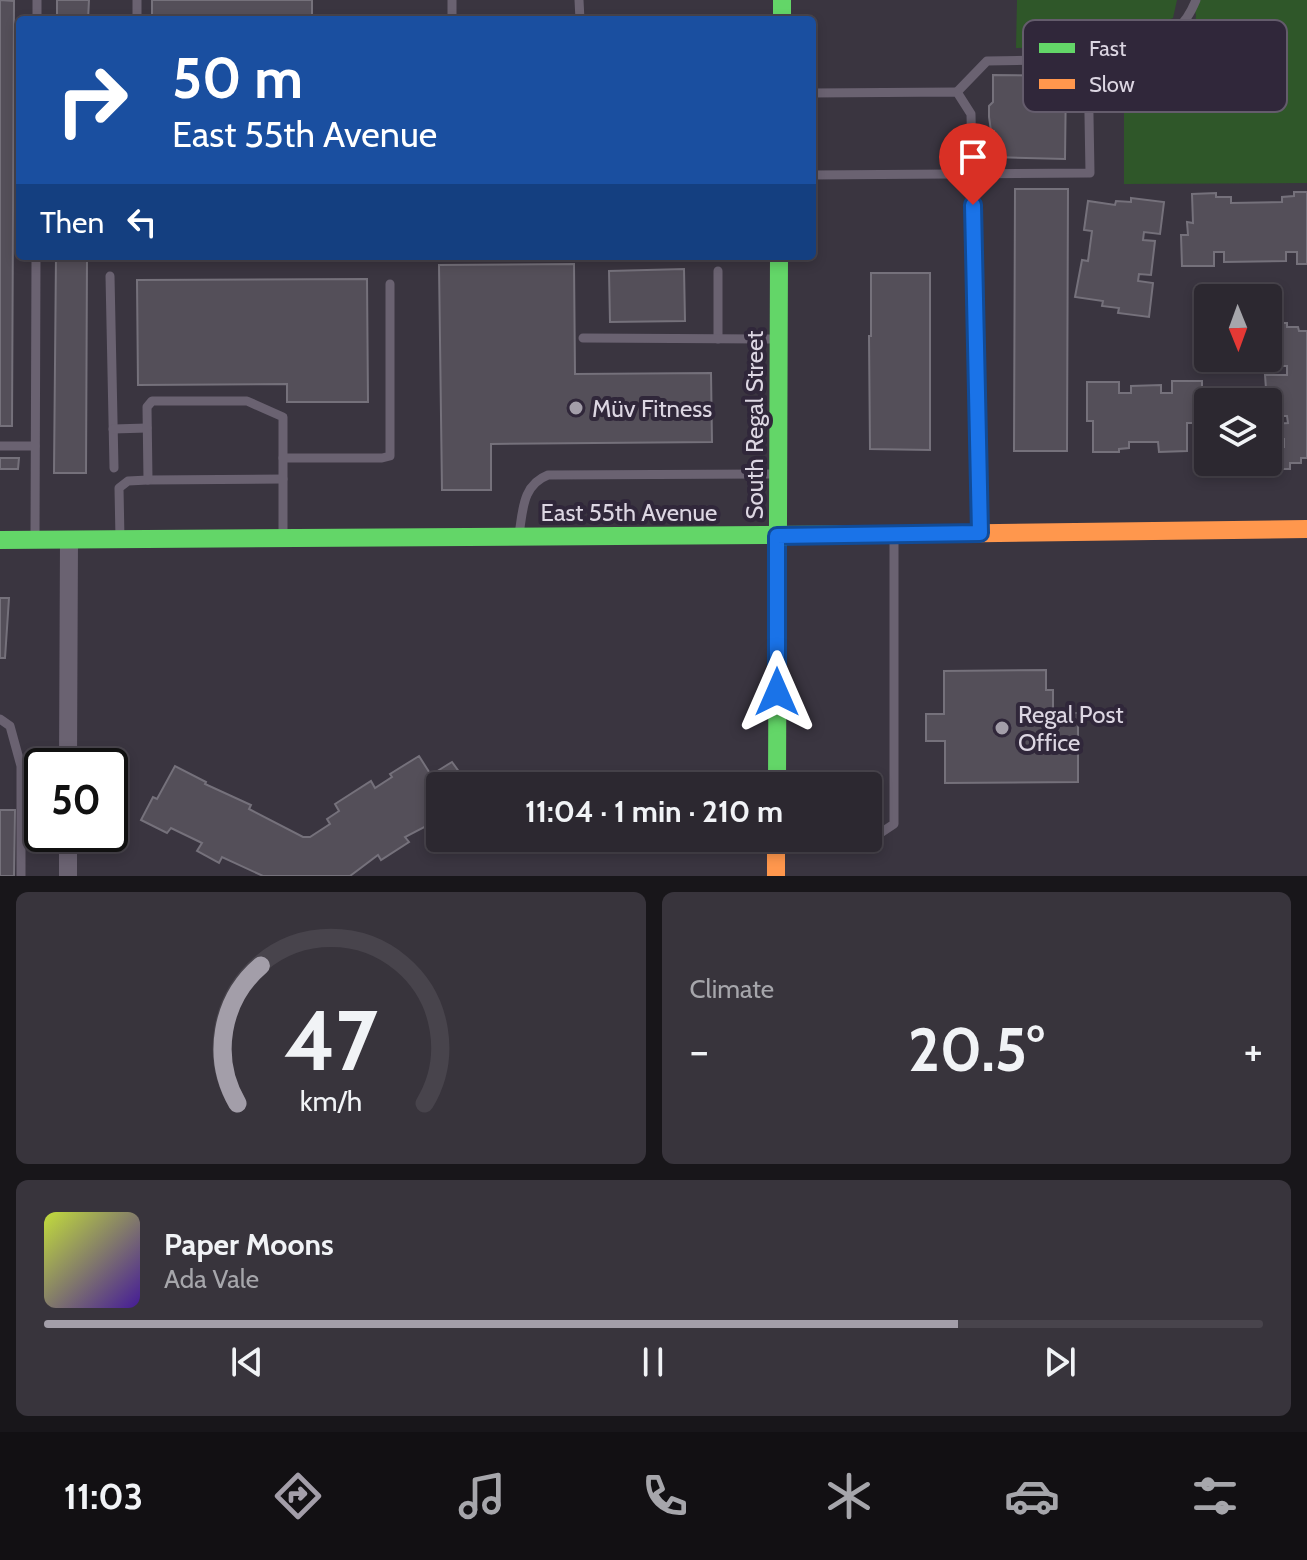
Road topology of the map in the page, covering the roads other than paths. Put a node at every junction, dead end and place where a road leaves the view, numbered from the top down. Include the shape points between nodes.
1 (1196, 0) edge
2 (1187, 20) edge
3 (1023, 60) edge
4 (957, 92) junction
5 (816, 93) edge
6 (1089, 112) edge
7 (816, 175) edge
8 (972, 175) junction
9 (36, 260) edge
10 (779, 260) edge
11 (718, 271) dead end
12 (110, 276) dead end
13 (390, 284) dead end
14 (583, 338) dead end
15 (718, 339) junction
16 (779, 339) junction
17 (147, 428) junction
18 (113, 429) junction
19 (0, 446) edge
20 (35, 446) junction
21 (283, 458) junction
22 (114, 468) dead end
23 (778, 474) junction
24 (283, 479) junction
25 (148, 480) junction
26 (1307, 529) edge
27 (980, 533) junction
28 (894, 534) junction
29 (777, 536) junction
30 (519, 537) junction
31 (283, 539) junction
32 (0, 540) edge
33 (35, 540) junction
34 (69, 540) junction
35 (120, 540) junction
36 (0, 719) edge
37 (68, 748) edge
38 (777, 772) edge
39 (882, 832) edge
40 (68, 852) edge
41 (776, 852) edge
42 (21, 876) edge
43 (68, 876) edge
44 (776, 876) edge

1 - 2 lane
3 - 4 lane via 987,61
4 - 5 lane
4 - 8 lane via 971,114
6 - 8 lane via 1090,173
7 - 8 lane
8 - 27 lane
9 - 20 lane
10 - 16 street, South Regal Street
11 - 15 lane
12 - 18 lane
13 - 21 lane via 390,456
14 - 15 lane
15 - 16 lane
16 - 23 street, South Regal Street
17 - 18 lane
17 - 21 lane via 152,401 247,401 283,417
17 - 25 lane
18 - 22 lane
19 - 20 lane
20 - 33 lane
21 - 24 lane
23 - 29 street, South Regal Street
23 - 30 lane via 548,475 538,479 525,497
24 - 25 lane
24 - 31 lane
25 - 35 lane via 128,481 119,488
26 - 27 street, East 55th Avenue
27 - 28 street, East 55th Avenue
28 - 29 street, East 55th Avenue
28 - 39 lane via 894,824
29 - 30 street, East 55th Avenue
29 - 38 street, South Regal Street
30 - 31 street, East 55th Avenue
31 - 35 street, East 55th Avenue
32 - 33 street, East 55th Avenue
33 - 34 street, East 55th Avenue
34 - 35 street, East 55th Avenue
34 - 37 street
36 - 42 lane via 10,726 21,766
40 - 43 street
41 - 44 street

